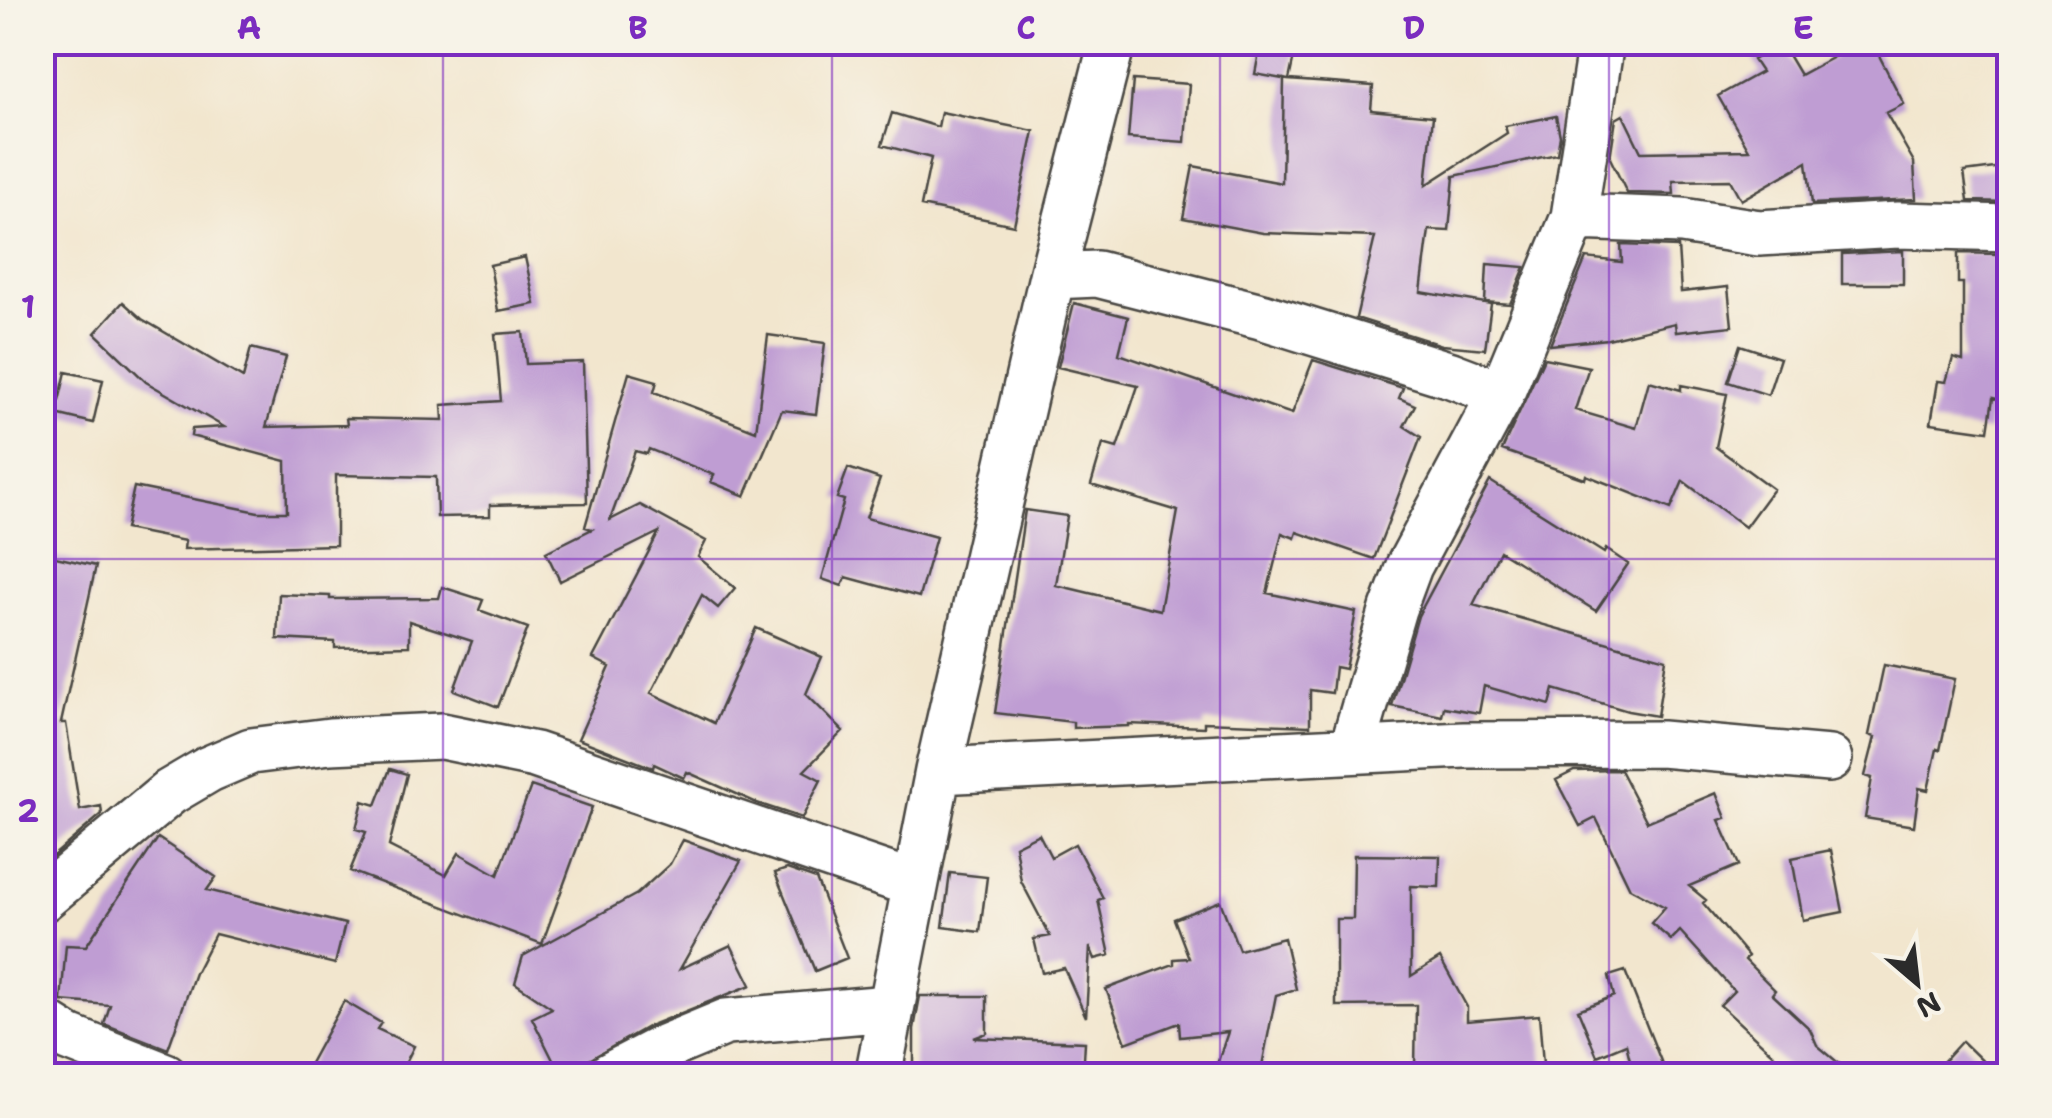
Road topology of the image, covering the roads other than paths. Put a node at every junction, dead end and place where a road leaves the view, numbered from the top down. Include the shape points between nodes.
1 (1112, 42) edge
2 (1601, 42) edge
3 (1574, 218) junction
4 (2010, 228) edge
5 (1052, 276) junction
6 (1502, 394) junction
7 (1352, 750) junction
8 (1829, 759) dead end
9 (938, 771) junction
10 (913, 884) junction
11 (42, 899) edge
12 (890, 1008) junction
13 (42, 1021) edge
14 (165, 1076) edge
15 (610, 1076) edge
16 (878, 1076) edge

1 - 5 street
2 - 3 street
3 - 4 street via 1682,221 1759,233 1898,225
3 - 6 street
5 - 6 street via 1098,274 1261,316
5 - 9 street
6 - 7 street via 1408,566
7 - 8 street via 1661,744
7 - 9 street
9 - 10 street
10 - 11 street via 535,755 442,736 251,751 170,792
10 - 12 street
12 - 15 street via 726,1022
12 - 16 street
13 - 14 street

